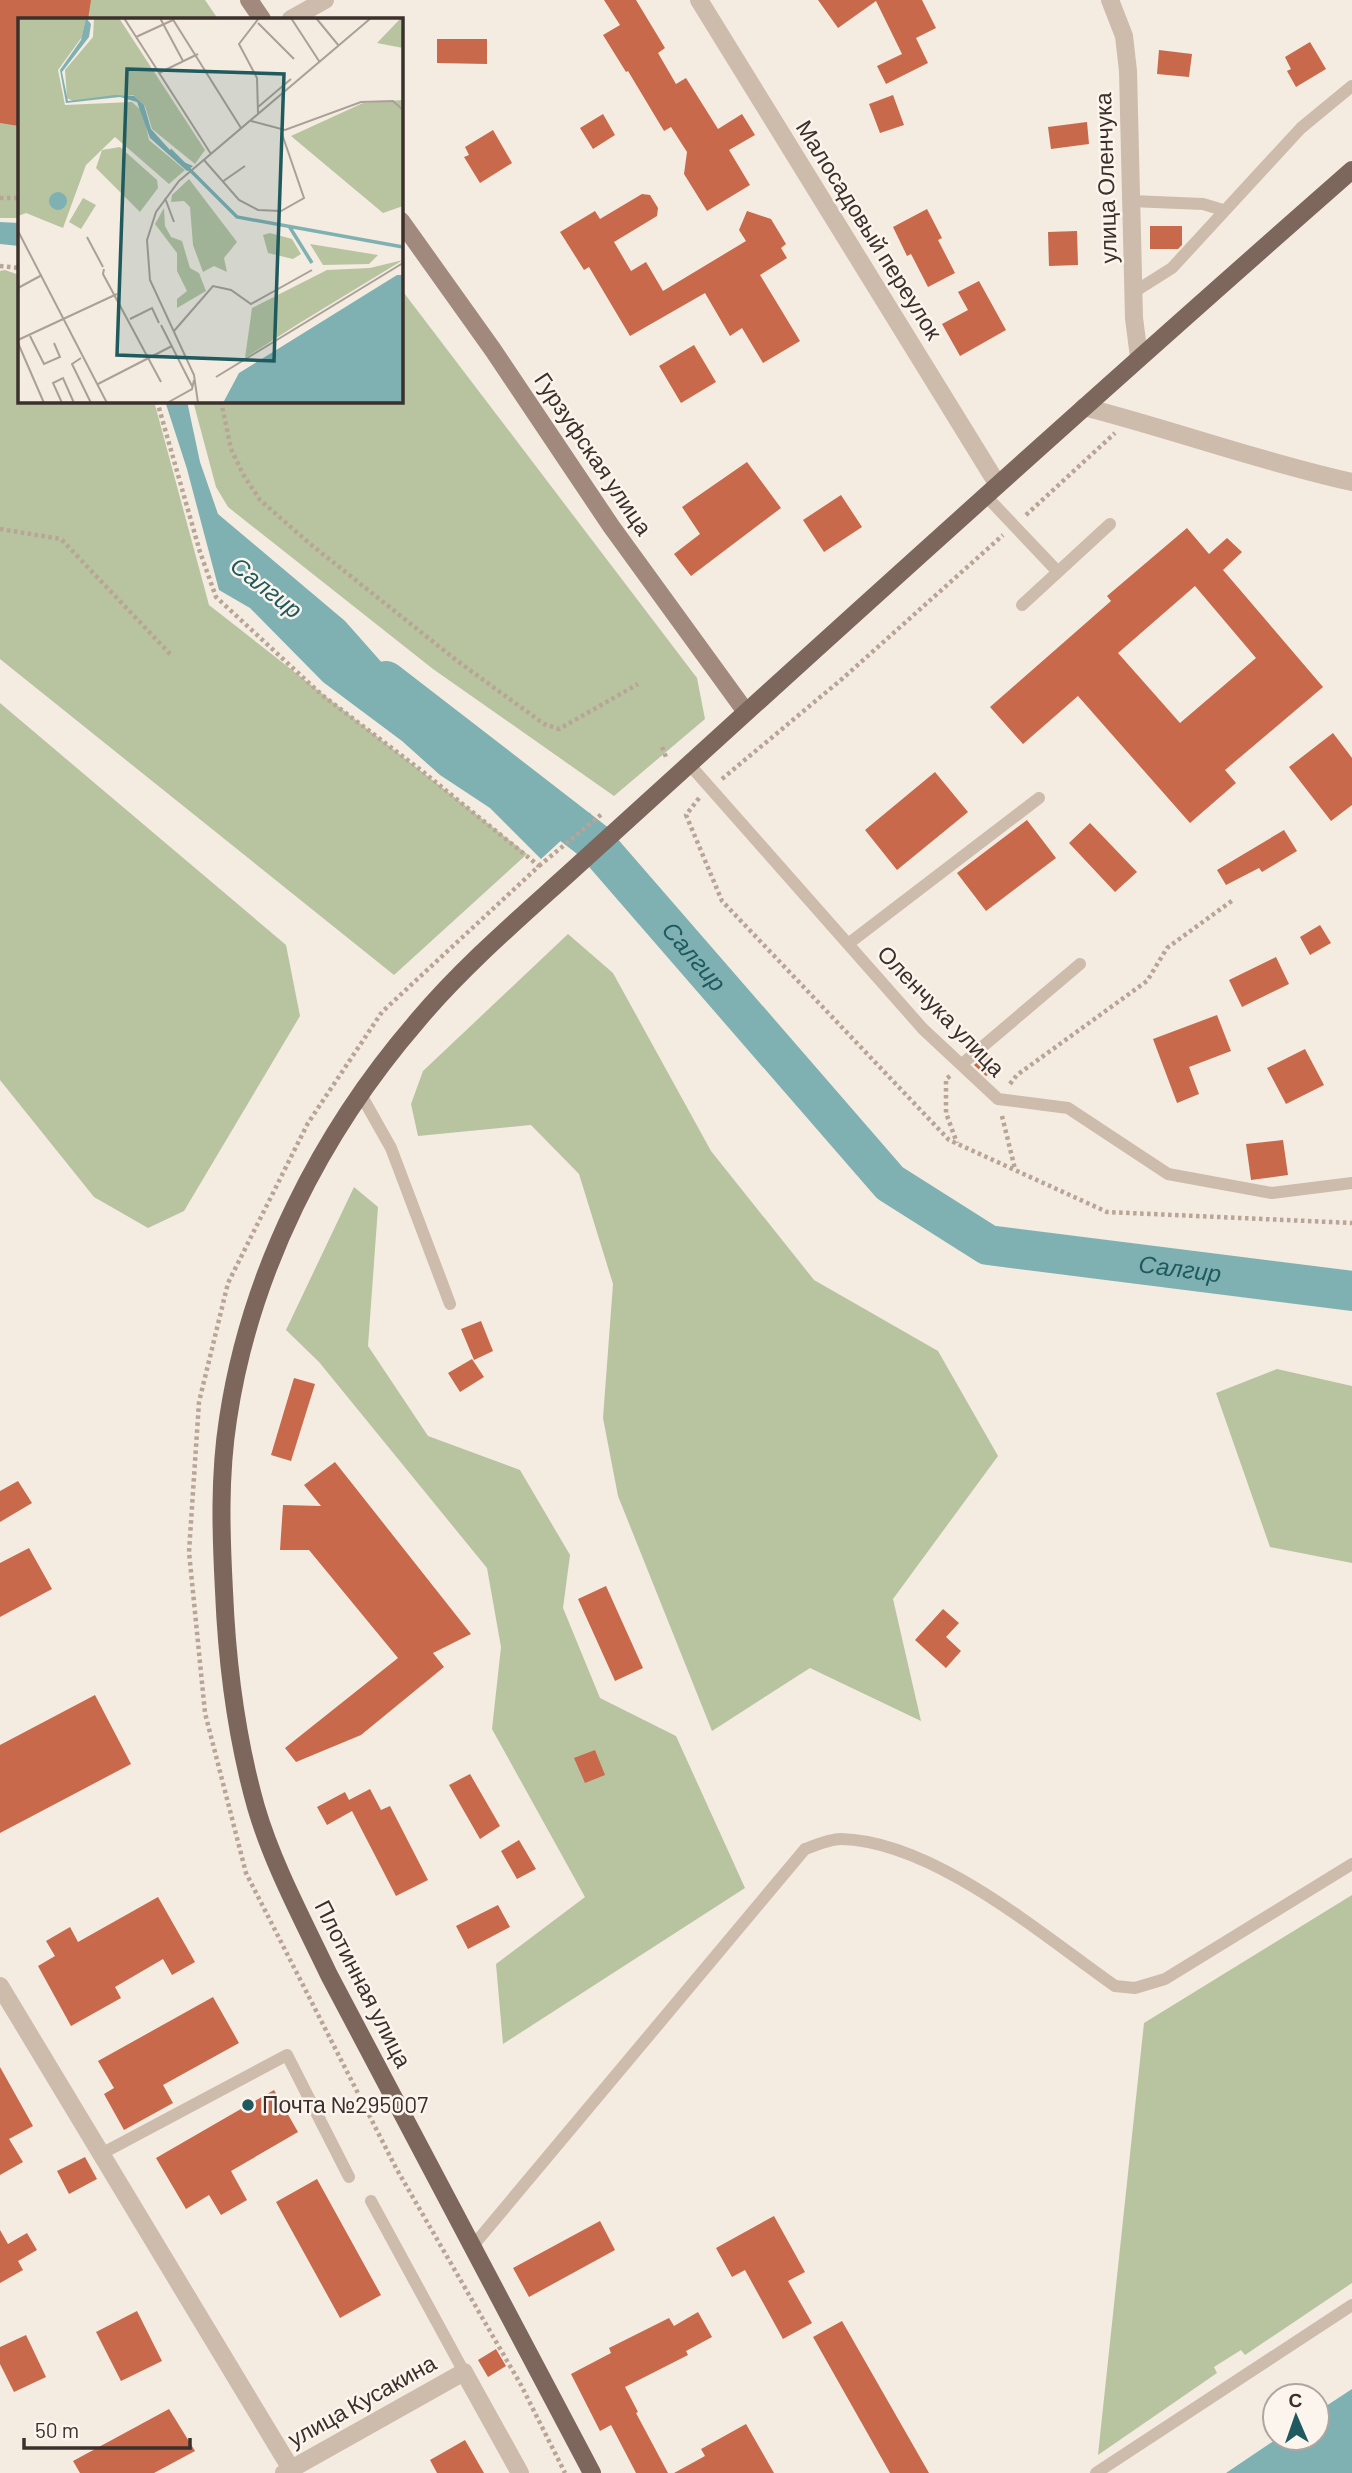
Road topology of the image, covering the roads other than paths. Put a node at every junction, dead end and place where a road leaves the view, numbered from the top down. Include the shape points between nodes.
1 (249, 0) edge
2 (325, 0) edge
3 (699, 0) edge
4 (1110, 0) edge
5 (261, 18) edge
6 (293, 18) edge
7 (1352, 86) edge
8 (1352, 170) edge
9 (1131, 201) junction
10 (1223, 210) junction
11 (402, 222) edge
12 (1134, 292) junction
13 (1139, 358) junction
14 (1084, 407) junction
15 (1352, 482) edge
16 (992, 490) junction
17 (1110, 524) dead end
18 (1058, 572) junction
19 (1022, 604) dead end
20 (746, 712) junction
21 (689, 764) junction
22 (1039, 798) dead end
23 (848, 944) junction
24 (1080, 964) dead end
25 (962, 1065) junction
26 (360, 1093) junction
27 (1352, 1184) edge
28 (450, 1304) dead end
29 (1352, 1864) edge
30 (0, 1986) edge
31 (101, 2154) junction
32 (349, 2177) dead end
33 (371, 2201) dead end
34 (472, 2247) junction
35 (1352, 2305) edge
36 (464, 2372) junction
37 (290, 2472) edge
38 (520, 2473) edge
39 (592, 2473) edge
40 (1097, 2473) edge

1 - 5 main road
2 - 6 street
3 - 16 street, Малосадовый переулок
4 - 9 street, улица Оленчука via 1124,36
7 - 10 lane via 1301,128
8 - 13 main road, Плотинная улица
9 - 10 lane via 1203,204
9 - 12 street, улица Оленчука
10 - 12 lane via 1172,268
11 - 20 main road, Гурзуфская улица via 611,526
12 - 13 street, улица Оленчука
13 - 14 main road, Плотинная улица
14 - 15 street
14 - 16 main road, Плотинная улица
16 - 18 lane via 1014,525
16 - 20 main road, Плотинная улица
17 - 18 lane
18 - 19 lane
20 - 21 main road, Плотинная улица
21 - 23 lane, Оленчука улица
21 - 26 main road, Плотинная улица via 421,1015
22 - 23 lane
23 - 25 lane, Оленчука улица
24 - 25 lane
25 - 27 lane, Оленчука улица via 998,1099 1068,1108 1168,1174 1272,1193
26 - 28 lane via 391,1148
26 - 34 main road, Плотинная улица via 287,1221 258,1296 228,1416 220,1520 226,1633 237,1729 257,1811 289,1891
29 - 34 lane via 1165,1979 1135,1988 1115,1986 961,1878 878,1843 838,1839 805,1849
30 - 31 street
31 - 32 lane via 287,2055
31 - 37 street
33 - 36 lane
34 - 39 main road, Плотинная улица
35 - 40 lane
36 - 37 street, улица Кусакина
36 - 38 street

